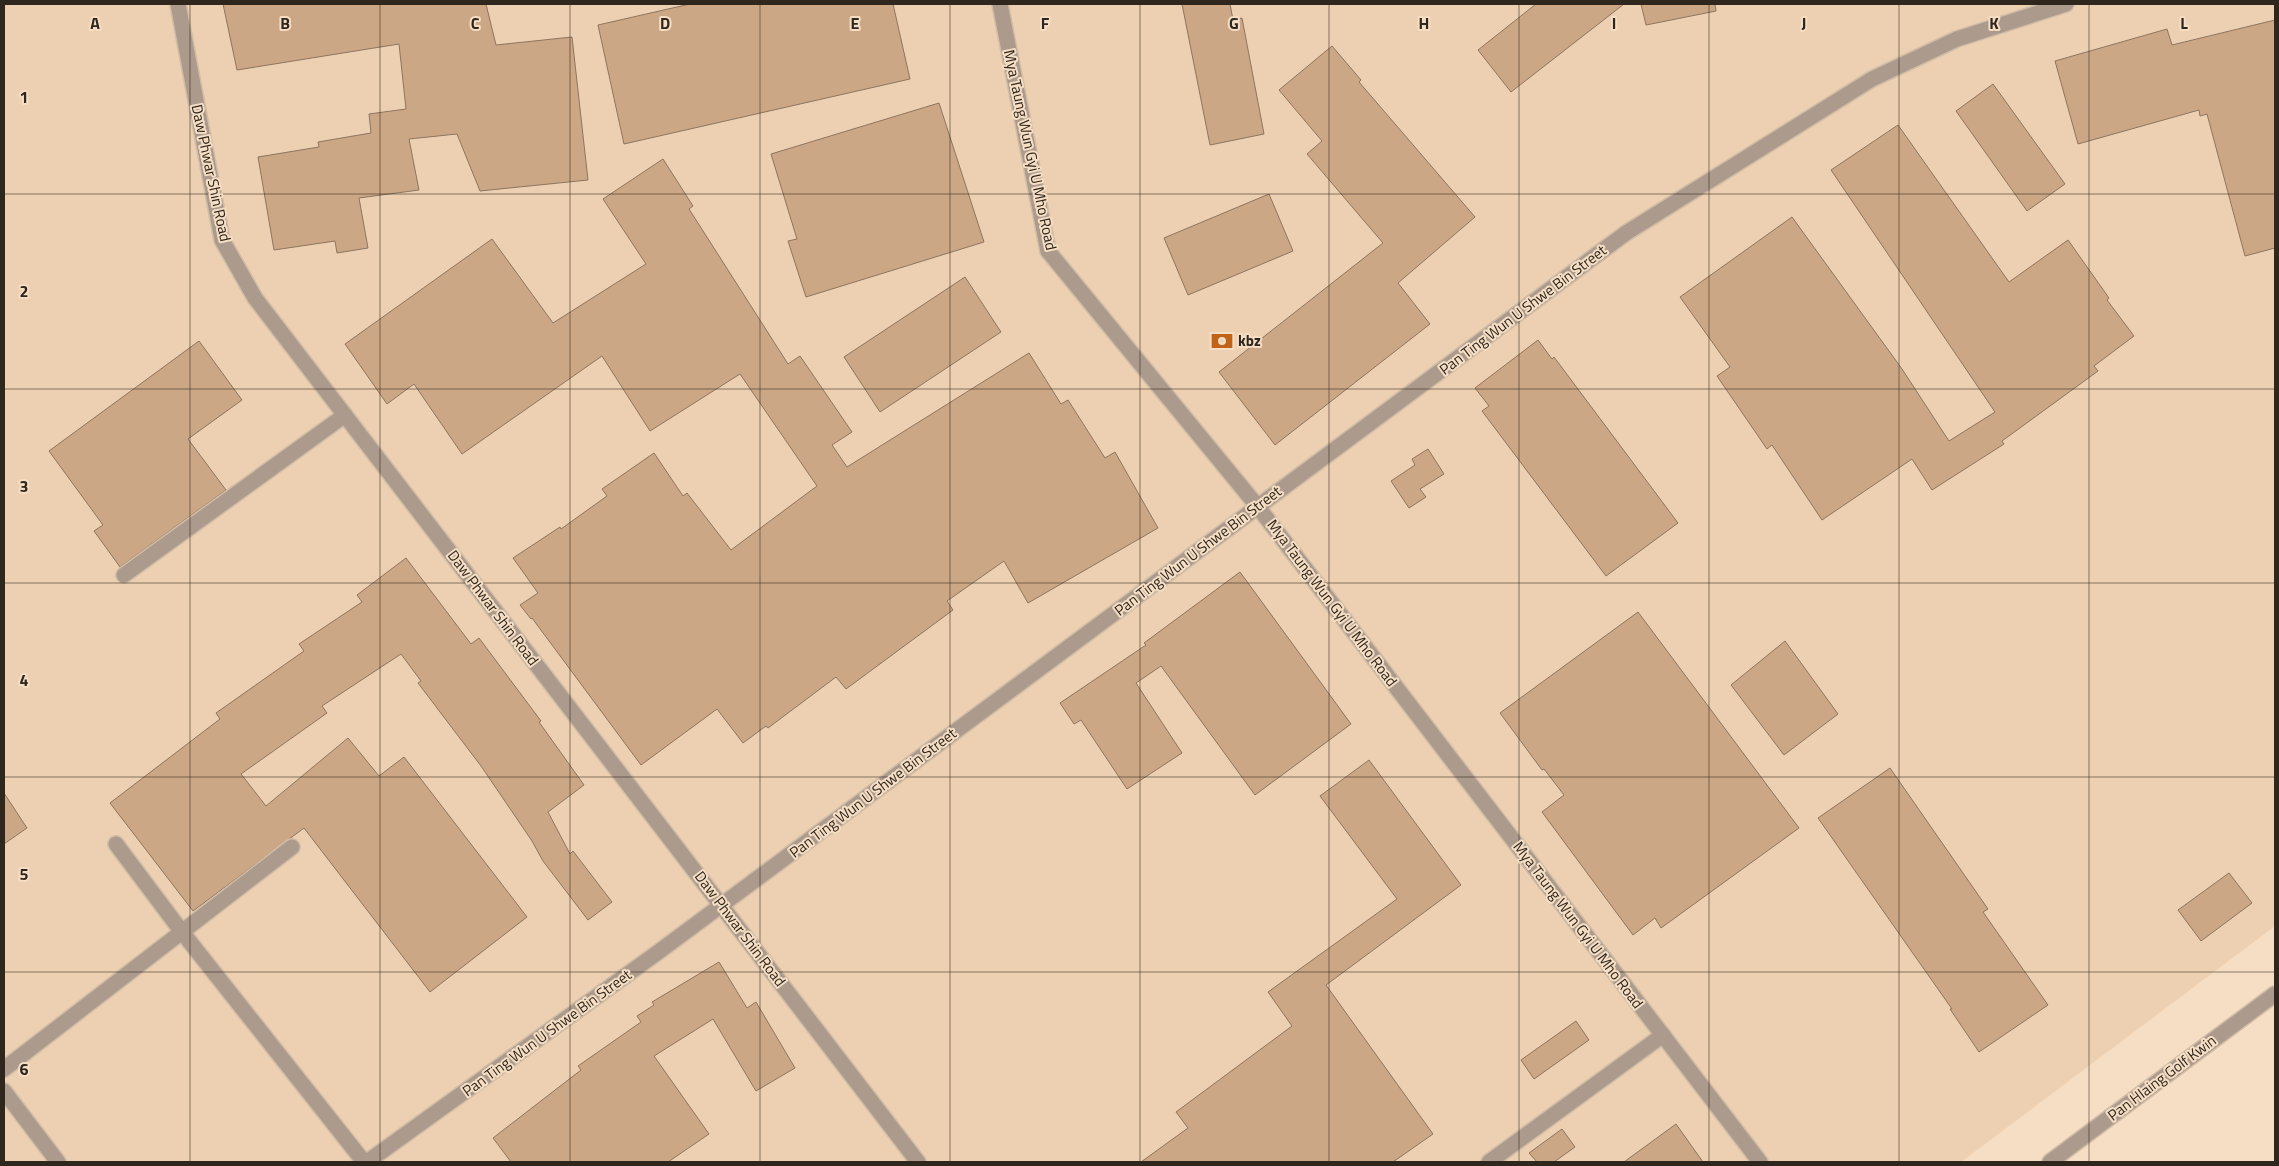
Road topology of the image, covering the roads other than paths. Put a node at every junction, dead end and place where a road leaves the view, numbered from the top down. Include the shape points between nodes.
1 (178, 4) edge
2 (1000, 4) edge
3 (2066, 4) edge
4 (345, 415) junction
5 (1258, 507) junction
6 (124, 575) dead end
7 (116, 844) dead end
8 (292, 847) dead end
9 (723, 905) junction
10 (182, 932) junction
11 (2275, 994) edge
12 (1663, 1035) junction
13 (4, 1069) edge
14 (4, 1091) edge
15 (58, 1162) edge
16 (365, 1162) edge
17 (918, 1162) edge
18 (1489, 1162) edge
19 (1760, 1162) edge
20 (2050, 1162) edge

1 - 4 street, Daw Phwar Shin Road via 222,240 255,298
2 - 5 street, Mya Taung Wun Gyi U Mho Road via 1048,251
3 - 5 street, Pan Ting Wun U Shwe Bin Street via 1957,39 1872,79 1626,233
4 - 6 street
4 - 9 street, Daw Phwar Shin Road
5 - 9 street, Pan Ting Wun U Shwe Bin Street
5 - 12 street, Mya Taung Wun Gyi U Mho Road
7 - 10 street
8 - 10 street
9 - 16 street, Pan Ting Wun U Shwe Bin Street
9 - 17 street, Daw Phwar Shin Road
10 - 13 street
10 - 16 street
11 - 20 street, Pan Hlaing Golf Kwin
12 - 18 street
12 - 19 street, Mya Taung Wun Gyi U Mho Road
14 - 15 street

